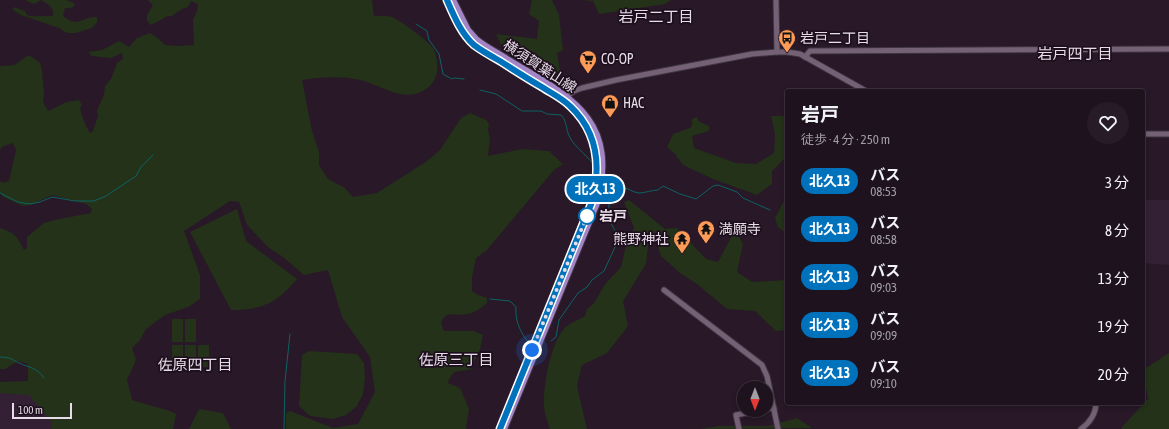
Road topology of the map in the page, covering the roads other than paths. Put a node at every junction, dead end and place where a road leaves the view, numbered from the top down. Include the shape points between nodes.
1 (447, 0) edge
2 (453, 0) edge
3 (776, 0) edge
4 (1169, 49) edge
5 (776, 52) junction
6 (805, 56) junction
7 (863, 89) edge
8 (565, 98) junction
9 (1145, 134) edge
10 (1169, 134) edge
11 (664, 290) dead end
12 (1096, 405) edge
13 (774, 408) joint
14 (737, 415) edge
15 (739, 428) edge
16 (500, 429) edge
17 (504, 429) edge
18 (778, 429) edge
19 (1081, 429) edge

1 - 8 main road, 横須賀葉山線 via 466,37 474,45
2 - 8 main road, 横須賀葉山線 via 468,30 476,39
3 - 5 street
4 - 6 street via 810,51
5 - 6 street
5 - 8 street via 752,54 616,80 582,88
6 - 7 street
8 - 16 main road, 横須賀葉山線 via 581,118 592,139 597,163 595,188 592,202
8 - 17 main road, 横須賀葉山線 via 587,115 597,136 602,152 603,180 589,225
9 - 10 street
11 - 13 street via 762,366 767,376
12 - 19 street via 1090,420
13 - 18 street
14 - 15 street

